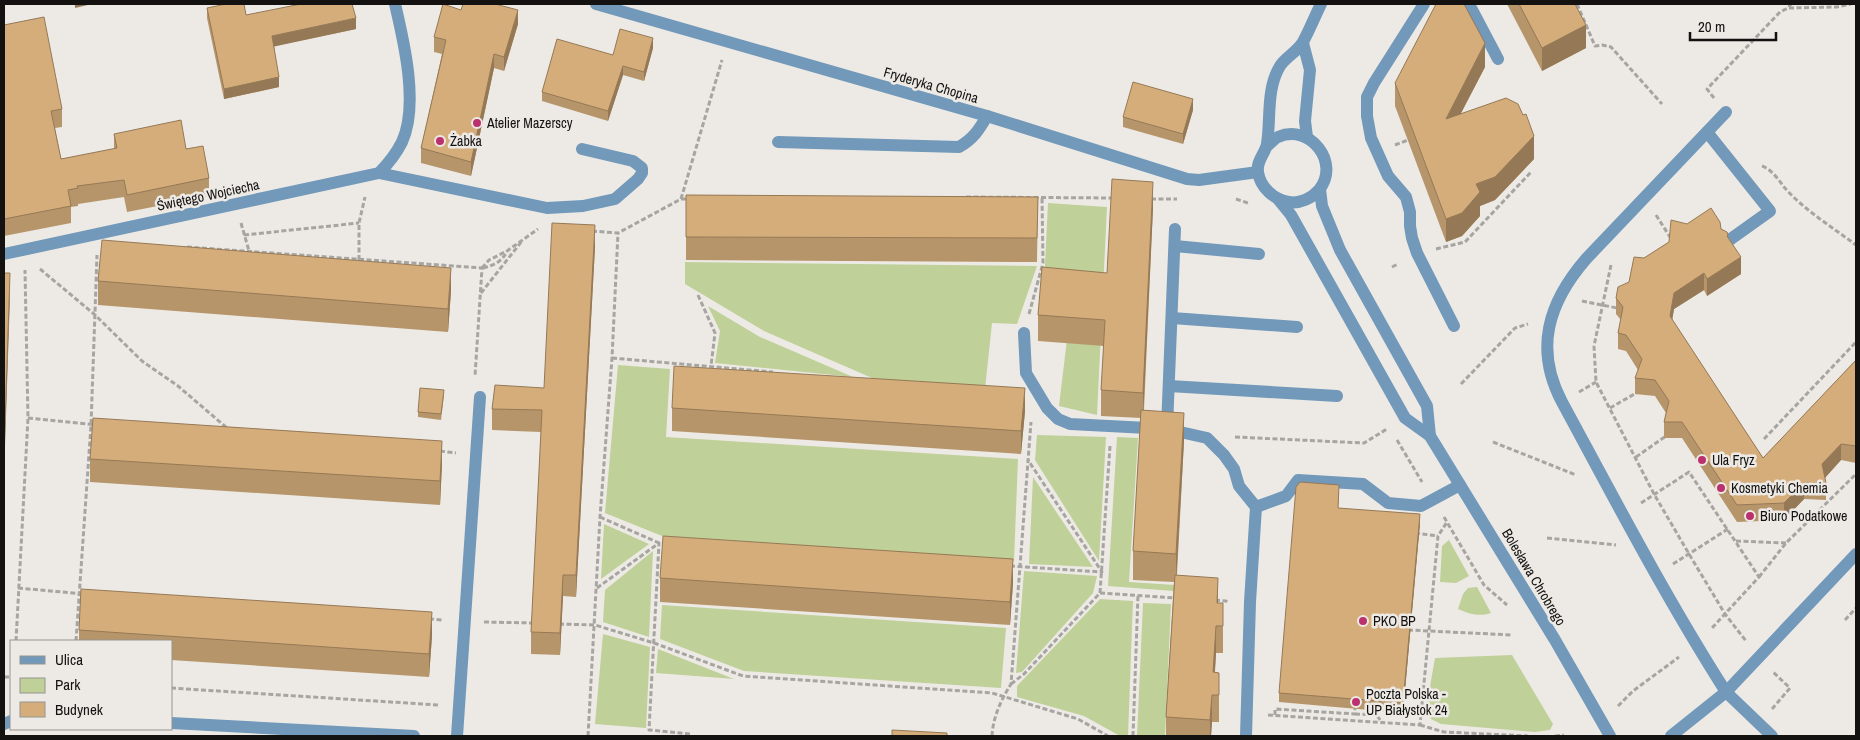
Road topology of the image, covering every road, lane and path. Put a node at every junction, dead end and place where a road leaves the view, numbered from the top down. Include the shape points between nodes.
1 (395, 4) edge
2 (596, 4) edge
3 (1321, 4) edge
4 (1424, 4) edge
5 (1469, 4) edge
6 (1577, 4) edge
7 (1791, 4) edge
8 (1851, 4) edge
9 (1788, 8) junction
10 (1303, 43) junction
11 (724, 52) dead end
12 (1498, 59) dead end
13 (1707, 89) dead end
14 (1662, 104) dead end
15 (1726, 112) dead end
16 (987, 116) junction
17 (1707, 132) junction
18 (1307, 137) junction
19 (778, 142) dead end
20 (1266, 147) junction
21 (582, 149) dead end
22 (1732, 163) junction
23 (1532, 171) edge
24 (1258, 172) junction
25 (379, 173) junction
26 (1320, 189) junction
27 (372, 194) dead end
28 (1042, 196) junction
29 (964, 197) edge
30 (1121, 198) edge
31 (1644, 198) junction
32 (681, 199) junction
33 (691, 199) edge
34 (1150, 199) edge
35 (1179, 199) dead end
36 (1232, 199) dead end
37 (1278, 199) junction
38 (236, 204) junction
39 (1251, 206) dead end
40 (359, 223) junction
41 (531, 225) dead end
42 (1175, 229) dead end
43 (589, 231) edge
44 (618, 233) junction
45 (95, 234) junction
46 (244, 235) junction
47 (524, 238) junction
48 (1673, 241) edge
49 (1728, 241) edge
50 (1856, 245) edge
51 (180, 246) edge
52 (1175, 246) junction
53 (23, 250) junction
54 (249, 251) junction
55 (506, 251) junction
56 (1417, 253) junction
57 (4, 254) edge
58 (1259, 254) dead end
59 (359, 260) junction
60 (1611, 263) dead end
61 (1392, 267) dead end
62 (482, 268) junction
63 (481, 293) junction
64 (698, 296) dead end
65 (1560, 297) junction
66 (1602, 306) junction
67 (1617, 308) edge
68 (94, 314) junction
69 (1172, 318) junction
70 (1454, 326) dead end
71 (1297, 327) dead end
72 (1515, 328) dead end
73 (1024, 333) joint
74 (1856, 342) edge
75 (612, 358) junction
76 (711, 366) junction
77 (777, 372) edge
78 (1461, 384) dead end
79 (1169, 386) junction
80 (1640, 391) edge
81 (480, 396) joint
82 (1338, 396) dead end
83 (1610, 408) junction
84 (1032, 414) dead end
85 (28, 418) junction
86 (91, 425) junction
87 (100, 425) edge
88 (1112, 426) junction
89 (1390, 427) dead end
90 (1167, 429) junction
91 (222, 432) edge
92 (1669, 434) edge
93 (1394, 435) dead end
94 (1430, 436) junction
95 (1207, 438) junction
96 (1764, 439) dead end
97 (1493, 442) dead end
98 (436, 451) edge
99 (476, 455) junction
100 (1636, 457) junction
101 (1028, 460) junction
102 (1856, 474) edge
103 (1852, 478) junction
104 (1856, 482) edge
105 (1460, 485) junction
106 (1608, 488) junction
107 (1654, 494) junction
108 (1820, 496) edge
109 (1432, 500) junction
110 (1827, 503) junction
111 (1256, 507) junction
112 (1623, 514) junction
113 (600, 517) junction
114 (1447, 522) junction
115 (1728, 529) junction
116 (1411, 533) edge
117 (1438, 536) junction
118 (1547, 538) dead end
119 (1735, 541) junction
120 (659, 543) junction
121 (1786, 543) junction
122 (669, 544) edge
123 (1641, 548) junction
124 (1689, 554) junction
125 (1856, 554) edge
126 (1002, 565) edge
127 (1021, 568) junction
128 (1102, 572) junction
129 (1656, 575) junction
130 (1759, 577) junction
131 (1484, 585) dead end
132 (18, 588) junction
133 (597, 589) junction
134 (1100, 593) junction
135 (80, 594) junction
136 (90, 594) edge
137 (1138, 595) junction
138 (1177, 598) edge
139 (1207, 599) edge
140 (1230, 604) dead end
141 (1856, 608) edge
142 (1725, 614) junction
143 (425, 619) edge
144 (1845, 620) dead end
145 (465, 622) junction
146 (534, 623) edge
147 (551, 624) edge
148 (595, 625) junction
149 (1403, 629) edge
150 (1429, 632) junction
151 (1512, 635) dead end
152 (16, 640) edge
153 (76, 640) edge
154 (654, 644) junction
155 (1696, 645) junction
156 (1759, 658) junction
157 (1011, 684) junction
158 (172, 688) edge
159 (1790, 688) dead end
160 (1726, 692) junction
161 (1004, 696) junction
162 (459, 707) junction
163 (1355, 708) edge
164 (1613, 711) dead end
165 (1246, 713) junction
166 (1355, 714) junction
167 (1275, 716) junction
168 (172, 722) edge
169 (1383, 723) junction
170 (1420, 725) junction
171 (1564, 735) dead end
172 (414, 736) edge
173 (457, 736) edge
174 (588, 736) edge
175 (690, 736) edge
176 (992, 736) edge
177 (1108, 736) edge
178 (1133, 736) edge
179 (1246, 736) edge
180 (1528, 736) edge
181 (1555, 736) edge
182 (1610, 736) edge
183 (1671, 736) edge
184 (1772, 736) edge

1 - 25 street via 410,83 410,104 403,141
2 - 16 street, Fryderyka Chopina
3 - 10 street
4 - 56 street via 1374,83 1367,97 1366,116 1371,138 1388,176 1406,197
5 - 12 street
6 - 14 path via 1595,46 1611,47
7 - 9 path
8 - 9 path
9 - 13 path via 1780,12
10 - 18 street via 1310,70 1305,121
10 - 20 street via 1281,66 1272,86
11 - 32 path
15 - 17 street
16 - 19 street via 969,141 959,147
16 - 24 street, Fryderyka Chopina via 1187,179
17 - 22 street
17 - 31 street
18 - 20 street via 1293,134 1278,137
18 - 26 street via 1319,147 1326,160 1326,175
20 - 24 street
21 - 25 street via 633,161 642,168 642,173 615,198 591,205 547,208
22 - 49 street via 1770,211
22 - 50 path via 1748,162 1767,168 1804,206
23 - 56 path via 1465,242
24 - 37 street via 1263,185
25 - 38 street, Świętego Wojciecha
26 - 37 street via 1301,201
26 - 94 street, Bolesława Chrobrego via 1322,206 1340,250 1427,406
27 - 40 path via 364,196
28 - 29 path
28 - 30 path
28 - 73 path via 1043,263
31 - 48 path
31 - 65 street via 1576,271
32 - 33 path
32 - 44 path
34 - 35 path
36 - 39 path via 1238,198
37 - 94 street, Bolesława Chrobrego via 1291,215 1405,418
38 - 45 street, Świętego Wojciecha
38 - 46 path
40 - 46 path
40 - 59 path
41 - 47 path via 541,227
42 - 52 street
43 - 44 path
44 - 75 path
45 - 53 street, Świętego Wojciecha
45 - 68 path
46 - 54 path
47 - 55 path
47 - 63 path
51 - 54 path
52 - 58 street
52 - 69 street
53 - 57 street, Świętego Wojciecha
53 - 68 path via 33,263
53 - 85 path
54 - 59 path
55 - 62 path
55 - 62 path via 503,258
56 - 61 path
56 - 70 street
59 - 62 path
60 - 66 path
62 - 63 path
63 - 81 path via 475,382
64 - 76 path via 715,333
65 - 66 path
65 - 106 street via 1548,334 1549,372
66 - 67 path
66 - 83 path via 1594,346 1596,382
68 - 86 path
68 - 91 path via 142,360 231,432
69 - 71 street
69 - 79 street
72 - 78 path
73 - 88 street via 1026,373 1047,408 1058,419 1070,424
74 - 96 path
75 - 76 path
75 - 113 path
76 - 77 path
79 - 82 street
79 - 90 street
80 - 83 path
81 - 99 street
83 - 100 path
84 - 101 path
85 - 86 path
85 - 132 path
86 - 87 path
86 - 135 path
88 - 90 street
88 - 128 path
89 - 95 path via 1364,443 1242,436
90 - 95 street
92 - 100 path
93 - 109 path
94 - 105 street, Bolesława Chrobrego
95 - 111 street via 1224,455 1239,486
97 - 106 path
98 - 99 path
99 - 145 street
100 - 107 path
101 - 127 path
101 - 128 path
102 - 103 path
103 - 104 path
103 - 110 path
105 - 109 street
105 - 182 street, Bolesława Chrobrego
106 - 112 street
107 - 112 path
107 - 115 path via 1690,472
107 - 124 path
108 - 110 path
109 - 111 street via 1421,506 1388,503 1363,484 1298,480 1286,496
109 - 114 path
110 - 121 path
111 - 165 street
112 - 123 street
113 - 120 path
113 - 133 path
114 - 117 path
114 - 131 path
115 - 119 path
115 - 124 path
116 - 117 path
117 - 150 path
118 - 123 path
119 - 121 path
119 - 130 path
120 - 122 path
120 - 133 path
120 - 154 path
121 - 130 path
123 - 129 street
124 - 129 path
124 - 142 path
125 - 156 street
126 - 127 path
127 - 128 path
127 - 157 path
128 - 134 path
129 - 155 street
130 - 142 path
132 - 135 path
132 - 152 path
133 - 148 path
134 - 137 path
134 - 157 path
135 - 136 path
135 - 153 path
137 - 138 path
137 - 178 path
139 - 140 path
141 - 144 path
142 - 155 path
142 - 156 path
143 - 145 path
145 - 146 path
145 - 162 street
147 - 148 path
148 - 154 path
148 - 174 path
149 - 150 path
150 - 151 path
150 - 170 path
154 - 161 path via 744,676
154 - 175 path via 650,730
155 - 160 street
155 - 164 path via 1633,691
156 - 159 path
156 - 160 street
157 - 161 path
158 - 162 path
160 - 183 street
160 - 184 street
161 - 176 path via 992,723
161 - 177 path via 1078,720
162 - 173 street
163 - 166 path
165 - 167 path
165 - 179 street
166 - 167 path via 1275,709
166 - 169 path via 1376,715
167 - 169 path
168 - 172 street
169 - 170 path
170 - 180 path via 1444,732
171 - 181 path

